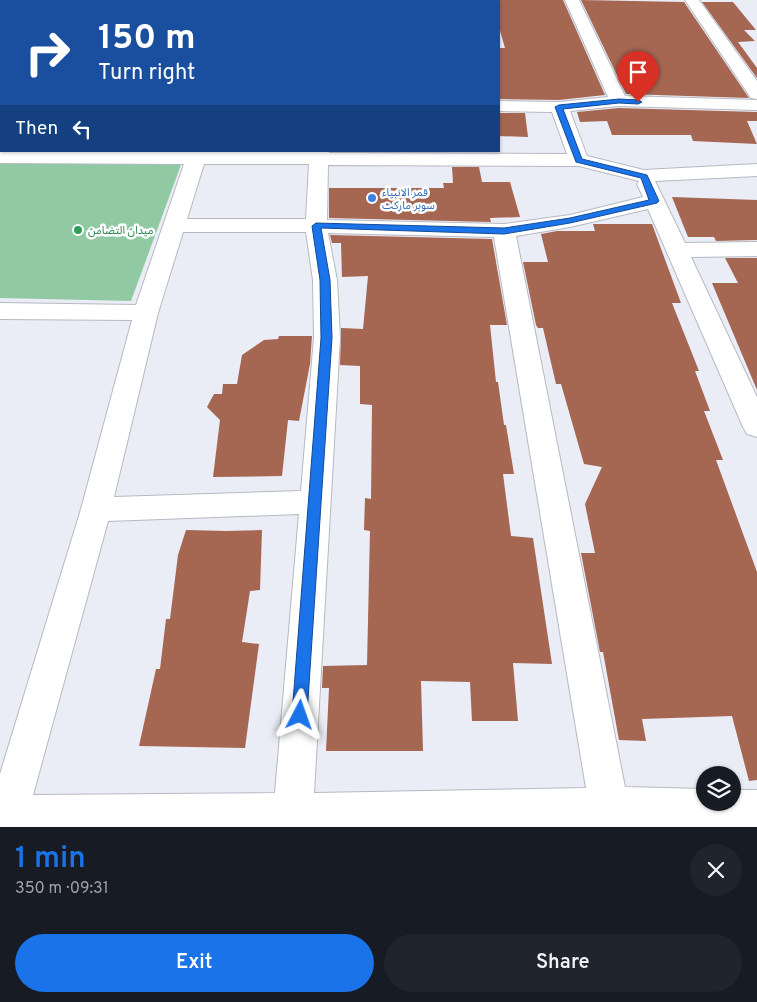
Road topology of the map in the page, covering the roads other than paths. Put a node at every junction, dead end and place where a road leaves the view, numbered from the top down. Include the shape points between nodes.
1 (572, 0) edge
2 (692, 0) edge
3 (757, 94) edge
4 (619, 101) junction
5 (757, 105) edge
6 (500, 106) edge
7 (559, 107) junction
8 (197, 155) edge
9 (319, 155) edge
10 (0, 156) edge
11 (578, 160) junction
12 (757, 170) edge
13 (644, 176) junction
14 (654, 201) junction
15 (174, 224) junction
16 (316, 226) junction
17 (504, 231) junction
18 (757, 249) edge
19 (677, 250) junction
20 (0, 311) edge
21 (146, 313) junction
22 (757, 427) edge
23 (316, 502) junction
24 (96, 509) junction
25 (609, 807) junction
26 (293, 812) junction
27 (743, 816) edge
28 (4, 819) edge
29 (420, 820) edge

1 - 4 street
2 - 3 street
4 - 5 street
4 - 7 street
6 - 7 street
7 - 11 street
8 - 9 street
8 - 10 street
8 - 15 street
9 - 11 street
9 - 16 street
11 - 13 street
12 - 13 street
13 - 14 street
14 - 17 street via 570,221
14 - 19 street
15 - 16 street
15 - 21 street
16 - 17 street
16 - 23 street via 325,280 327,338
17 - 25 street
18 - 19 street
19 - 22 street
20 - 21 street
21 - 24 street
23 - 24 street
23 - 26 street
24 - 28 street
25 - 27 street
25 - 29 street
26 - 28 street
26 - 29 street

